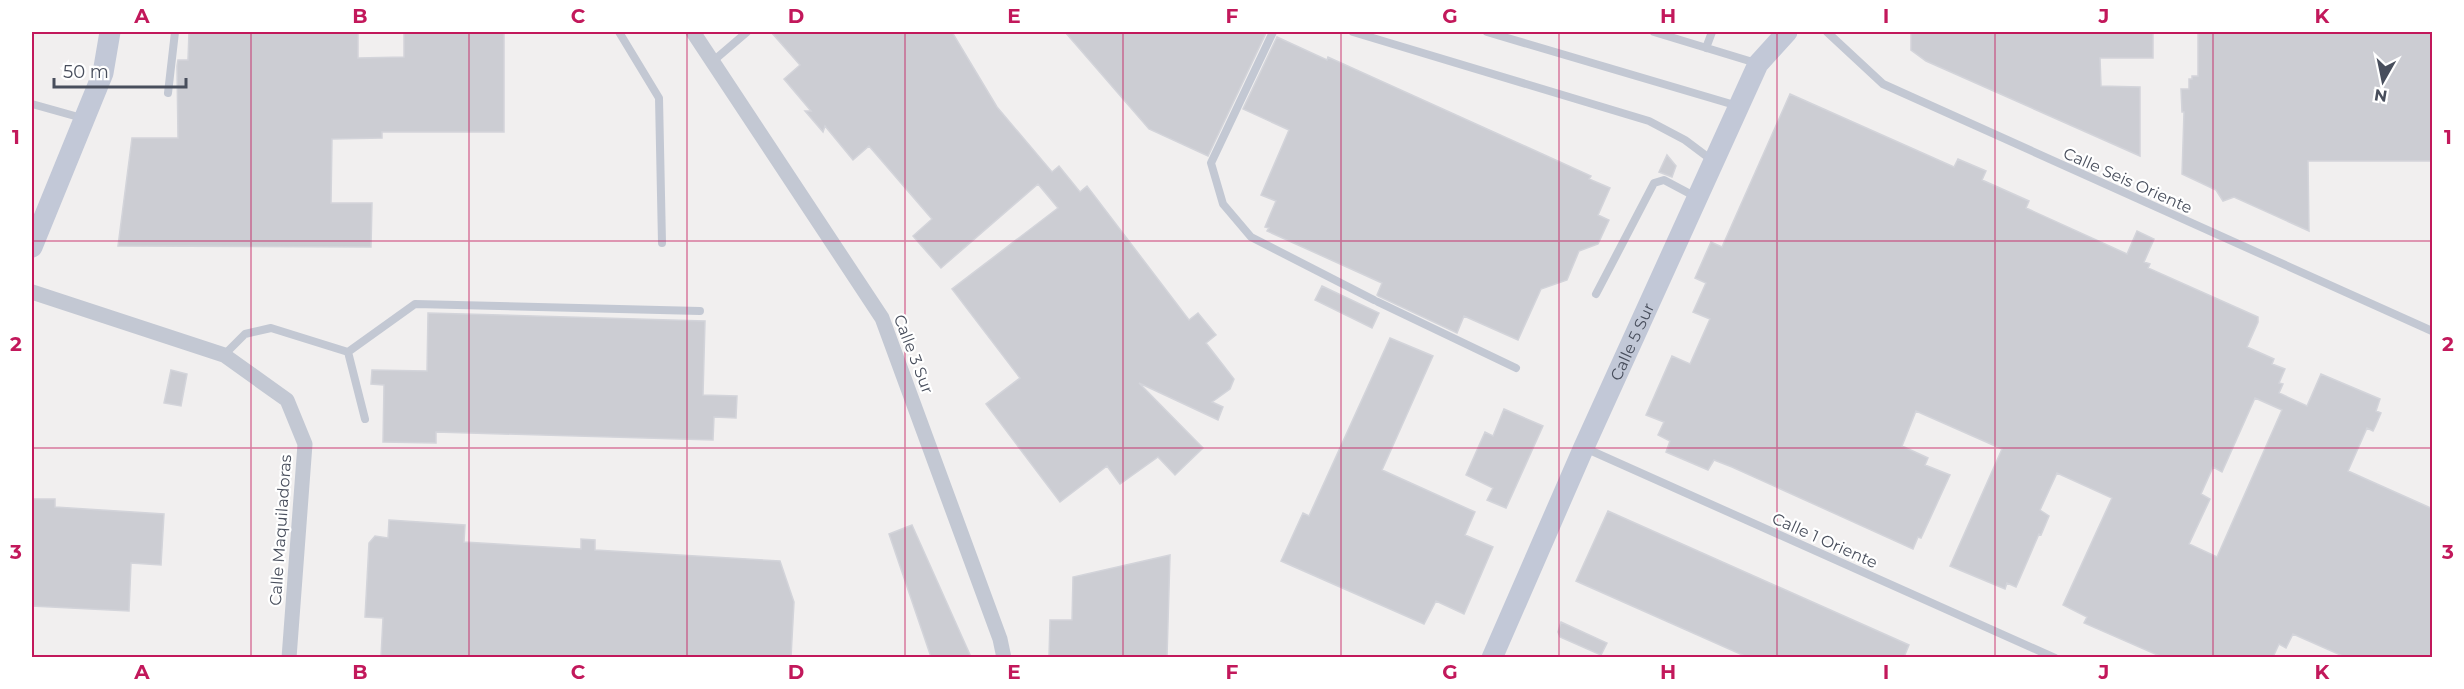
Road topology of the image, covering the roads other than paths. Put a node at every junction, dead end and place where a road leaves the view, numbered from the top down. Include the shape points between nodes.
1 (110, 32) edge
2 (175, 32) edge
3 (619, 32) edge
4 (693, 32) edge
5 (747, 32) edge
6 (1273, 32) edge
7 (1353, 32) edge
8 (1487, 32) edge
9 (1654, 32) edge
10 (1712, 32) edge
11 (1787, 32) edge
12 (1827, 32) edge
13 (1706, 48) junction
14 (711, 62) junction
15 (1758, 64) junction
16 (168, 93) dead end
17 (32, 104) edge
18 (1739, 106) junction
19 (84, 119) junction
20 (1714, 162) junction
21 (1698, 197) junction
22 (662, 243) dead end
23 (32, 247) edge
24 (32, 292) edge
25 (1596, 294) dead end
26 (700, 311) dead end
27 (2433, 331) edge
28 (348, 352) junction
29 (224, 354) junction
30 (1516, 368) dead end
31 (365, 419) dead end
32 (1584, 447) junction
33 (289, 657) edge
34 (1004, 657) edge
35 (1492, 657) edge
36 (2055, 657) edge

1 - 19 street via 103,73
2 - 16 lane
3 - 22 lane via 659,98
4 - 14 street, Calle 3 Sur
5 - 14 lane
6 - 30 lane via 1211,163 1223,204 1251,237
7 - 20 lane via 1649,121 1685,140
8 - 18 lane
9 - 13 lane
10 - 13 lane
11 - 15 street, Calle 5 Sur
12 - 27 lane, Calle Seis Oriente via 1882,84
13 - 15 lane
14 - 34 street, Calle 3 Sur via 882,318
15 - 18 street, Calle 5 Sur
17 - 19 lane
18 - 20 street, Calle 5 Sur
19 - 23 street
20 - 21 street, Calle 5 Sur
21 - 25 lane via 1664,180 1654,183
21 - 32 street, Calle 5 Sur
24 - 29 street, Calle Maquiladoras
26 - 28 lane via 416,304
28 - 29 lane via 271,328 245,334
28 - 31 lane
29 - 33 street, Calle Maquiladoras via 287,400 305,444
32 - 35 street, Calle 5 Sur
32 - 36 lane, Calle 1 Oriente

